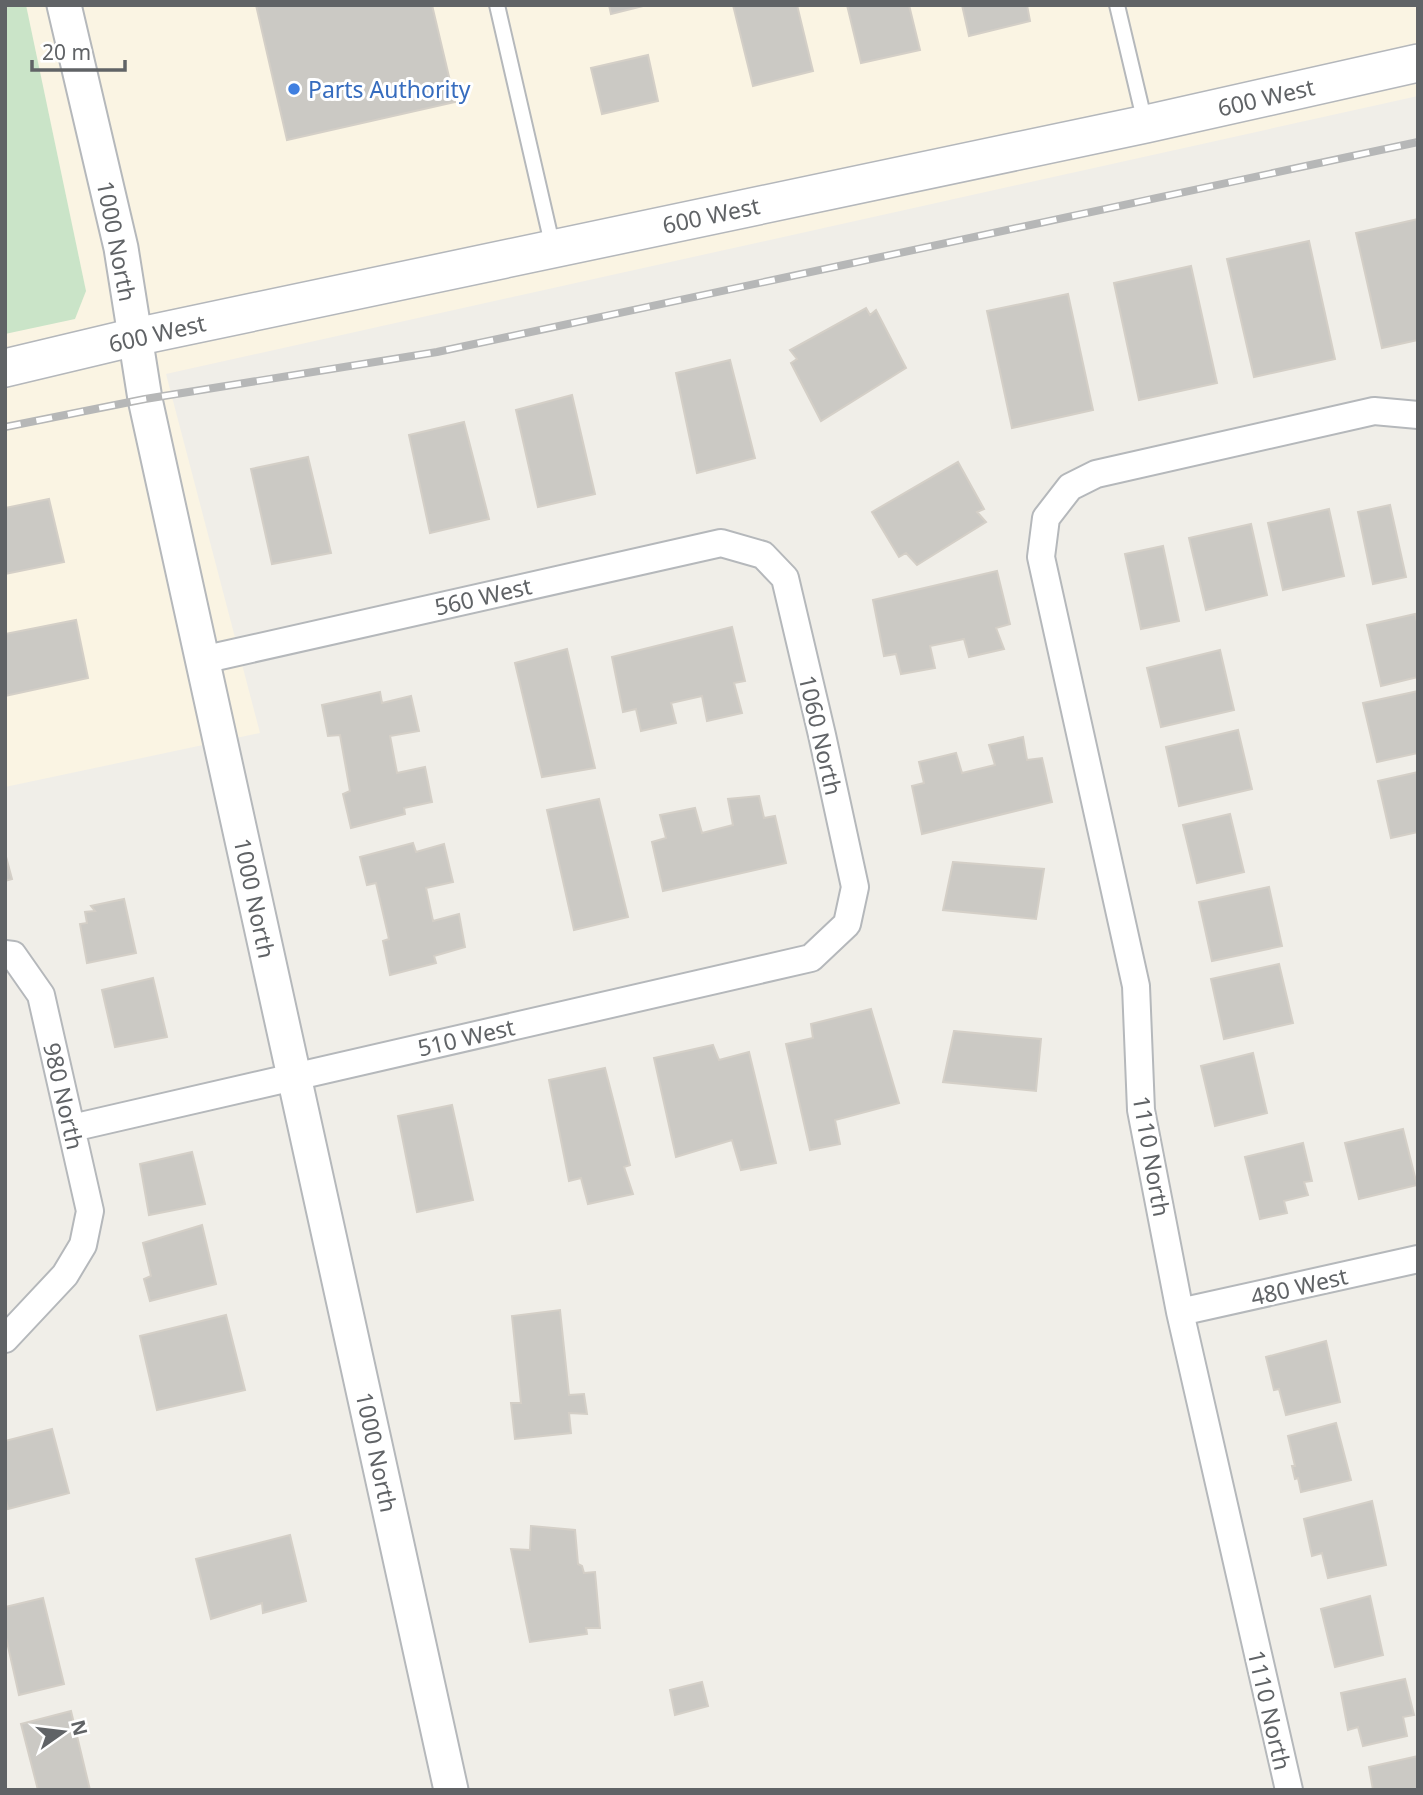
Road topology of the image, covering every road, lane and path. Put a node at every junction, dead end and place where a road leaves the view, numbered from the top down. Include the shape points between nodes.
1 (64, 5) edge
2 (497, 5) edge
3 (1117, 5) edge
4 (1418, 63) edge
5 (1146, 124) junction
6 (553, 248) junction
7 (135, 337) junction
8 (5, 368) edge
9 (1418, 415) edge
10 (763, 555) joint
11 (202, 660) junction
12 (848, 924) joint
13 (9, 955) edge
14 (294, 1076) junction
15 (72, 1128) junction
16 (1418, 1259) edge
17 (1180, 1312) junction
18 (5, 1339) edge
19 (451, 1790) edge
20 (1289, 1790) edge

1 - 7 street, 1000 North via 121,248
2 - 6 lane
3 - 5 lane
4 - 5 main road, 600 West
5 - 6 main road, 600 West
6 - 7 main road, 600 West
7 - 8 main road, 600 West
7 - 11 street, 1000 North
9 - 17 street, 1110 North via 1374,411 1096,474 1070,487 1046,519 1041,557 1136,986 1141,1110
10 - 11 street, 560 West via 721,543
10 - 12 street, 1060 North via 785,578 822,734 855,887
11 - 14 street, 1000 North
12 - 14 street, 510 West via 811,958
13 - 15 street, 980 North via 41,995
14 - 15 street, 510 West
14 - 19 street, 1000 North
15 - 18 street, 980 North via 90,1210 83,1245 65,1275
16 - 17 street, 480 West
17 - 20 street, 1110 North

